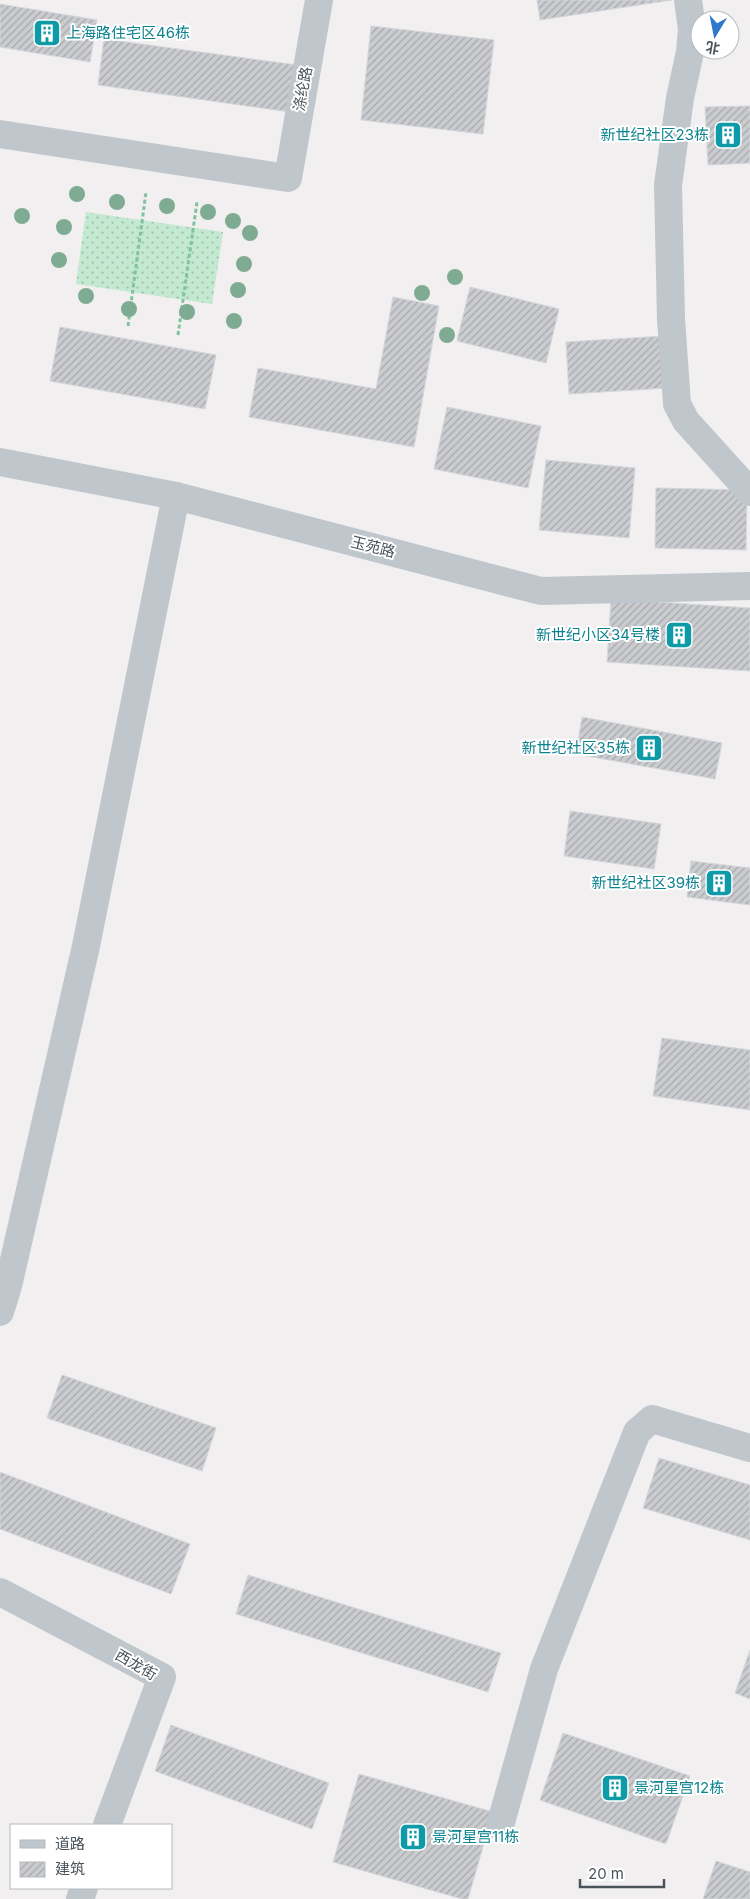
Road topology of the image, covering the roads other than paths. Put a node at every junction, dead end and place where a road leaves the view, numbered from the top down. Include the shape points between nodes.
1 (319, 0) edge
2 (688, 0) edge
3 (0, 134) edge
4 (0, 462) edge
5 (750, 492) edge
6 (176, 496) junction
7 (750, 586) edge
8 (0, 1312) edge
9 (750, 1448) edge
10 (0, 1592) edge
11 (107, 1824) edge
12 (500, 1826) dead end

1 - 3 street, 涤纶路 via 288,178
2 - 5 street via 692,29 690,52 668,185 670,319 677,404 686,421
4 - 6 street, 玉苑路
6 - 7 street, 玉苑路 via 541,591
6 - 8 street via 86,946
9 - 12 street via 652,1419 637,1432 544,1669
10 - 11 street, 西龙街 via 162,1677

